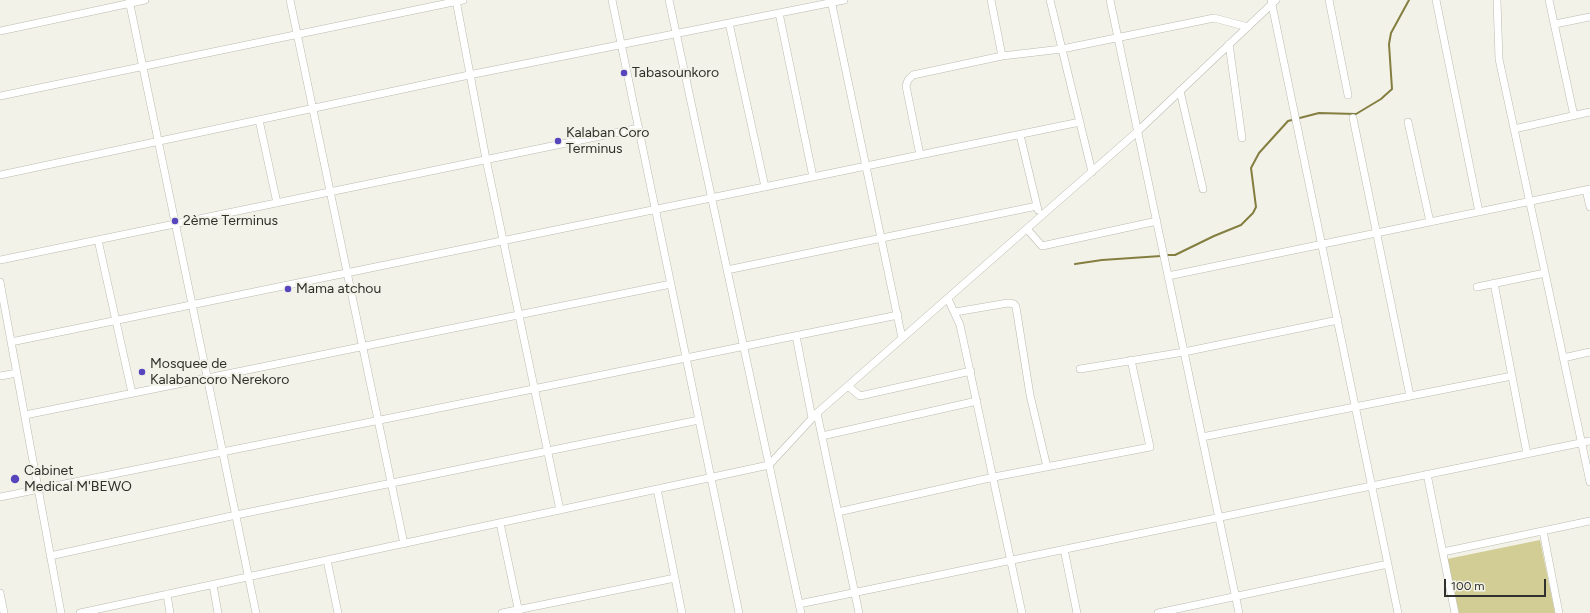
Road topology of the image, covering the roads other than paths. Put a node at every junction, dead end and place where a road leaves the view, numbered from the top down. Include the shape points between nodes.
1 (145, 0) edge
2 (290, 0) edge
3 (458, 0) edge
4 (612, 0) edge
5 (669, 0) edge
6 (844, 0) edge
7 (991, 0) edge
8 (1050, 0) edge
9 (1110, 0) edge
10 (1329, 0) edge
11 (1436, 0) edge
12 (1497, 0) edge
13 (1549, 0) edge
14 (831, 1) edge
15 (1273, 1) edge
16 (129, 2) edge
17 (779, 13) junction
18 (1590, 17) edge
19 (729, 23) junction
20 (1554, 24) junction
21 (1248, 27) junction
22 (0, 31) edge
23 (676, 34) junction
24 (298, 35) junction
25 (1118, 38) junction
26 (1229, 44) junction
27 (622, 45) junction
28 (1062, 49) junction
29 (1002, 56) junction
30 (143, 66) junction
31 (469, 75) junction
32 (1180, 91) junction
33 (1348, 95) dead end
34 (0, 96) edge
35 (313, 109) junction
36 (1590, 112) edge
37 (1574, 116) junction
38 (1353, 118) dead end
39 (259, 120) junction
40 (1080, 122) junction
41 (1408, 122) dead end
42 (639, 128) junction
43 (1514, 129) junction
44 (1138, 131) junction
45 (1020, 134) junction
46 (1242, 138) dead end
47 (158, 141) junction
48 (920, 155) junction
49 (486, 159) junction
50 (866, 166) junction
51 (1092, 172) junction
52 (0, 175) edge
53 (813, 177) junction
54 (765, 187) junction
55 (1203, 189) dead end
56 (1588, 190) edge
57 (331, 192) junction
58 (712, 198) junction
59 (1530, 202) junction
60 (277, 203) junction
61 (1036, 206) junction
62 (1590, 207) edge
63 (656, 210) junction
64 (1480, 212) junction
65 (1040, 217) junction
66 (1157, 221) junction
67 (1430, 222) junction
68 (175, 224) junction
69 (1027, 229) junction
70 (1377, 233) junction
71 (881, 237) junction
72 (98, 240) junction
73 (503, 241) junction
74 (1322, 244) junction
75 (0, 260) edge
76 (727, 270) junction
77 (348, 273) junction
78 (1545, 273) junction
79 (1168, 276) junction
80 (0, 282) edge
81 (1494, 283) junction
82 (671, 284) junction
83 (1477, 287) dead end
84 (948, 298) junction
85 (192, 305) junction
86 (955, 312) junction
87 (518, 315) junction
88 (898, 315) junction
89 (1338, 320) junction
90 (115, 321) junction
91 (796, 336) junction
92 (902, 338) junction
93 (11, 342) junction
94 (363, 346) junction
95 (744, 346) junction
96 (1184, 352) junction
97 (1590, 352) edge
98 (686, 358) junction
99 (1563, 358) junction
100 (1131, 360) junction
101 (1080, 369) dead end
102 (970, 372) junction
103 (17, 373) junction
104 (0, 376) edge
105 (1512, 376) junction
106 (208, 378) junction
107 (848, 386) junction
108 (534, 389) junction
109 (132, 393) junction
110 (1410, 396) junction
111 (977, 401) junction
112 (1356, 406) junction
113 (24, 415) junction
114 (815, 416) junction
115 (378, 420) junction
116 (699, 420) junction
117 (822, 436) junction
118 (1202, 437) junction
119 (1590, 441) edge
120 (1582, 443) junction
121 (223, 452) junction
122 (548, 452) junction
123 (1527, 454) junction
124 (769, 465) junction
125 (1047, 467) junction
126 (1427, 474) junction
127 (994, 477) junction
128 (711, 478) junction
129 (1590, 482) edge
130 (392, 484) junction
131 (1372, 486) junction
132 (38, 489) junction
133 (657, 489) junction
134 (0, 497) edge
135 (560, 510) junction
136 (838, 512) junction
137 (236, 516) junction
138 (1219, 517) junction
139 (1590, 521) edge
140 (500, 523) junction
141 (1543, 531) junction
142 (404, 544) junction
143 (1064, 550) junction
144 (1443, 552) junction
145 (50, 556) junction
146 (327, 560) junction
147 (1011, 560) junction
148 (1388, 564) junction
149 (249, 577) junction
150 (675, 578) junction
151 (212, 585) junction
152 (0, 592) edge
153 (855, 593) junction
154 (167, 594) junction
155 (1236, 596) junction
156 (799, 604) junction
157 (116, 609) edge
158 (519, 611) edge
159 (1179, 611) edge
160 (4, 613) edge
161 (61, 613) edge
162 (80, 613) edge
163 (170, 613) edge
164 (218, 613) edge
165 (256, 613) edge
166 (338, 613) edge
167 (502, 613) edge
168 (682, 613) edge
169 (739, 613) edge
170 (801, 613) edge
171 (859, 613) edge
172 (1022, 613) edge
173 (1077, 613) edge
174 (1158, 613) edge
175 (1239, 613) edge
176 (1398, 613) edge
177 (1455, 613) edge
178 (1559, 613) edge

1 - 16 street
2 - 24 street
3 - 24 street
3 - 31 street
4 - 27 street
5 - 23 street
6 - 14 street
7 - 29 street
8 - 28 street
9 - 25 street
10 - 33 street
11 - 64 street
12 - 43 street via 1499,59
13 - 20 street
14 - 17 street
14 - 50 street
15 - 21 street
15 - 74 street
16 - 22 street
16 - 30 street
17 - 19 street
17 - 53 street
18 - 20 street
19 - 23 street
19 - 54 street
20 - 37 street
21 - 25 street via 1214,18
21 - 26 street
23 - 27 street
23 - 58 street
24 - 30 street
24 - 35 street
25 - 28 street
25 - 44 street
26 - 32 street
26 - 46 street
27 - 31 street
27 - 42 street
28 - 29 street
28 - 40 street
29 - 48 street via 910,77 906,86
30 - 34 street
30 - 47 street
31 - 35 street
31 - 49 street
32 - 44 street
32 - 55 street
35 - 39 street
35 - 57 street
36 - 37 street
37 - 43 street
38 - 70 street
39 - 47 street
39 - 60 street
40 - 45 street
40 - 51 street
41 - 67 street
42 - 49 street
42 - 63 street
43 - 59 street
44 - 51 street
44 - 66 street
45 - 48 street
45 - 61 street
47 - 52 street
47 - 68 street
48 - 50 street
49 - 57 street
49 - 73 street
50 - 53 street
50 - 71 street
51 - 65 street
53 - 54 street
54 - 58 street
56 - 59 street
56 - 62 street
57 - 60 street
57 - 77 street
58 - 63 street
58 - 76 street
59 - 64 street
59 - 78 street
60 - 68 street
61 - 65 street
61 - 71 street
63 - 73 street
63 - 82 street
64 - 67 street
65 - 69 street
66 - 69 street via 1042,246
66 - 79 street
67 - 70 street
68 - 72 street
68 - 85 street
69 - 84 street
70 - 74 street
70 - 110 street
71 - 76 street
71 - 88 street
72 - 75 street
72 - 90 street
73 - 77 street
73 - 87 street
74 - 79 street
74 - 89 street
76 - 95 street
77 - 85 street
77 - 94 street
78 - 81 street
78 - 99 street
79 - 96 street
80 - 93 street
81 - 83 street
81 - 105 street
82 - 87 street
82 - 98 street
84 - 86 street
84 - 92 street
85 - 90 street
85 - 106 street
86 - 102 street
86 - 125 street via 1008,303 1016,307 1030,394
87 - 94 street
87 - 108 street
88 - 91 street
88 - 92 street
89 - 96 street
89 - 112 street
90 - 93 street
90 - 109 street
91 - 95 street
91 - 114 street
92 - 107 street
93 - 103 street
94 - 106 street
94 - 115 street
95 - 98 street
95 - 124 street
96 - 100 street
96 - 118 street
97 - 99 street
98 - 108 street
98 - 116 street
99 - 120 street
100 - 101 street
100 - 125 street via 1150,447
102 - 107 street via 860,396
102 - 111 street
103 - 104 street
103 - 113 street
105 - 110 street
105 - 123 street
106 - 109 street
106 - 121 street
107 - 114 street
108 - 115 street
108 - 122 street
109 - 113 street
110 - 112 street
111 - 117 street
111 - 127 street
112 - 118 street
112 - 131 street
113 - 132 street
114 - 117 street
114 - 124 street
115 - 121 street
115 - 130 street
116 - 122 street
116 - 128 street
117 - 136 street
118 - 138 street
119 - 120 street
120 - 123 street
120 - 129 street
121 - 132 street
121 - 137 street
122 - 130 street
122 - 135 street
123 - 126 street
124 - 128 street
124 - 156 street
125 - 127 street
126 - 131 street
126 - 144 street
127 - 136 street
127 - 147 street
128 - 133 street
128 - 169 street
130 - 137 street
130 - 142 street
131 - 138 street
131 - 148 street
132 - 134 street
132 - 145 street
133 - 135 street
133 - 150 street
135 - 140 street
136 - 153 street
137 - 145 street
137 - 149 street
138 - 143 street
138 - 155 street
139 - 141 street
140 - 142 street
140 - 158 street
141 - 144 street
141 - 178 street
142 - 146 street
143 - 147 street
143 - 173 street
144 - 177 street
145 - 161 street
146 - 149 street
146 - 166 street
147 - 153 street
147 - 172 street
148 - 155 street
148 - 176 street
149 - 151 street
149 - 165 street
150 - 158 street
150 - 168 street
151 - 154 street
151 - 164 street
152 - 160 street
153 - 156 street
153 - 171 street
154 - 157 street
154 - 163 street
155 - 159 street
155 - 175 street
156 - 170 street
157 - 162 street
158 - 167 street
159 - 174 street

